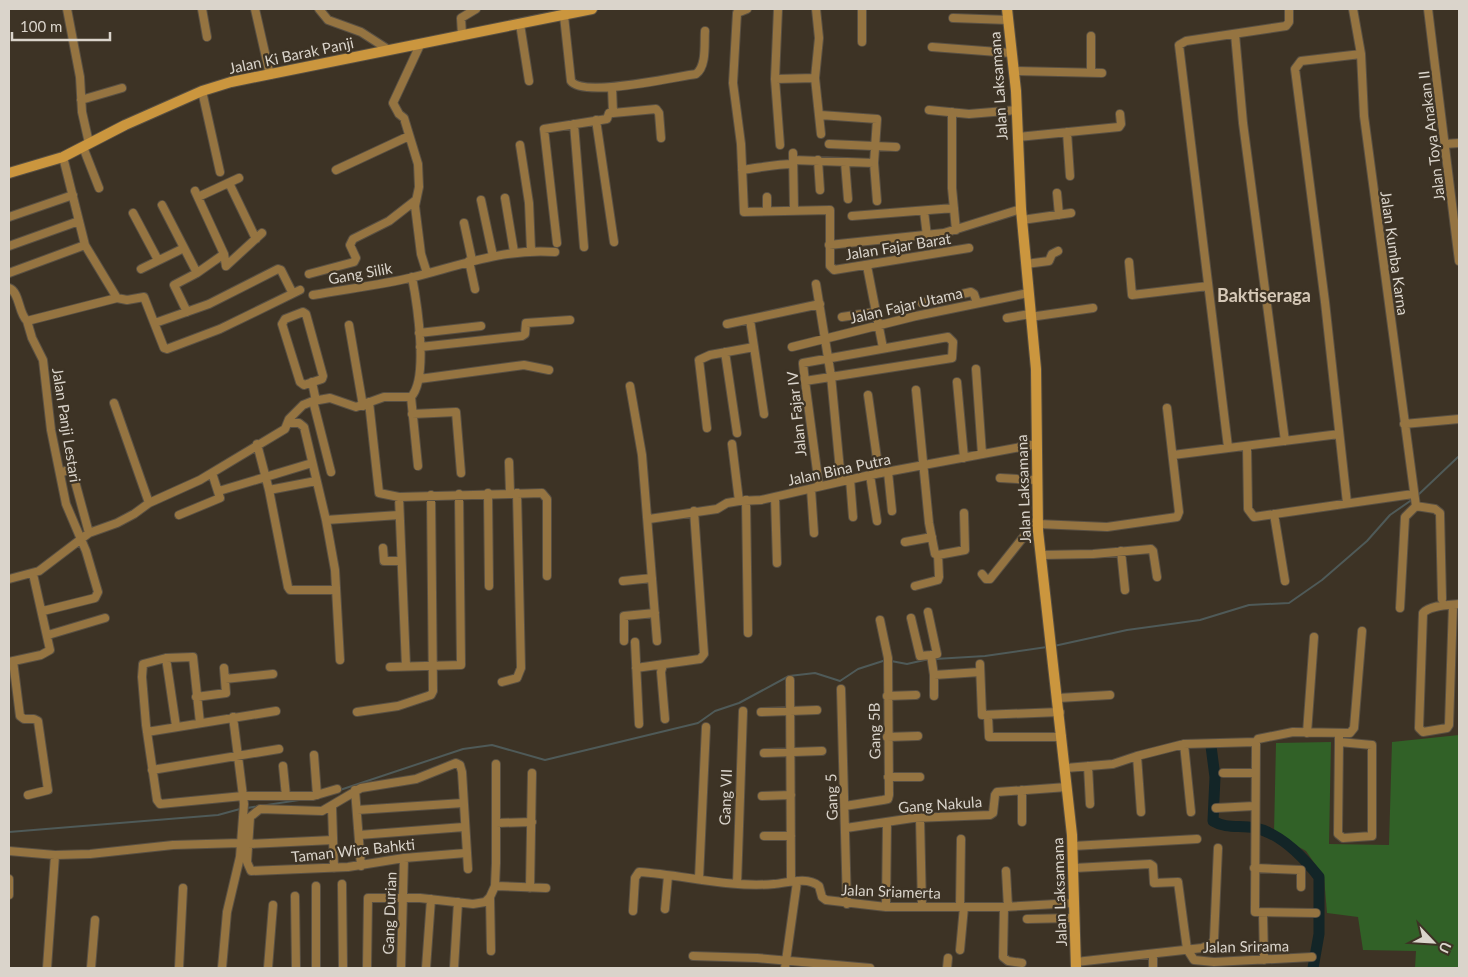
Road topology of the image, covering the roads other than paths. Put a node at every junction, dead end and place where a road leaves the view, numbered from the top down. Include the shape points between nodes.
1 (67, 9) edge
2 (202, 9) edge
3 (255, 9) edge
4 (319, 9) edge
5 (476, 9) edge
6 (592, 9) edge
7 (747, 9) edge
8 (778, 9) edge
9 (816, 9) edge
10 (862, 9) edge
11 (1007, 9) edge
12 (1289, 9) edge
13 (1353, 9) edge
14 (1428, 9) edge
15 (569, 13) edge
16 (953, 18) dead end
17 (1008, 20) junction
18 (520, 24) junction
19 (705, 30) dead end
20 (1235, 34) junction
21 (462, 35) junction
22 (1092, 36) dead end
23 (207, 37) dead end
24 (862, 42) dead end
25 (420, 45) junction
26 (932, 47) dead end
27 (389, 50) junction
28 (1012, 53) junction
29 (1361, 54) junction
30 (1014, 71) junction
31 (1091, 72) junction
32 (1102, 73) dead end
33 (270, 75) junction
34 (815, 78) junction
35 (775, 79) junction
36 (529, 81) dead end
37 (612, 87) junction
38 (122, 88) dead end
39 (202, 91) junction
40 (81, 100) junction
41 (929, 110) dead end
42 (1017, 110) junction
43 (613, 112) junction
44 (952, 112) junction
45 (1120, 114) dead end
46 (820, 115) junction
47 (596, 120) junction
48 (574, 124) junction
49 (1067, 132) junction
50 (821, 134) dead end
51 (408, 136) junction
52 (1018, 137) junction
53 (661, 138) dead end
54 (1459, 143) edge
55 (828, 144) dead end
56 (1445, 144) junction
57 (86, 145) junction
58 (520, 145) dead end
59 (780, 145) dead end
60 (876, 147) junction
61 (896, 147) dead end
62 (63, 157) junction
63 (793, 159) junction
64 (818, 160) junction
65 (845, 162) junction
66 (874, 163) junction
67 (336, 170) dead end
68 (742, 170) junction
69 (220, 172) dead end
70 (9, 173) edge
71 (1070, 176) dead end
72 (239, 178) dead end
73 (229, 183) junction
74 (99, 188) dead end
75 (820, 190) dead end
76 (1057, 193) dead end
77 (73, 195) junction
78 (766, 197) dead end
79 (505, 198) dead end
80 (416, 200) junction
81 (482, 200) dead end
82 (848, 200) dead end
83 (877, 201) dead end
84 (162, 205) dead end
85 (954, 208) junction
86 (1021, 209) junction
87 (767, 210) junction
88 (794, 210) junction
89 (924, 211) junction
90 (133, 213) dead end
91 (1071, 213) dead end
92 (1059, 215) junction
93 (852, 216) dead end
94 (9, 217) edge
95 (1022, 220) junction
96 (79, 221) junction
97 (464, 223) dead end
98 (956, 230) junction
99 (927, 236) junction
100 (614, 242) dead end
101 (557, 244) dead end
102 (85, 245) junction
103 (828, 245) junction
104 (9, 246) edge
105 (584, 247) dead end
106 (184, 248) junction
107 (969, 248) dead end
108 (532, 250) junction
109 (1058, 251) dead end
110 (514, 252) junction
111 (555, 252) dead end
112 (224, 254) junction
113 (493, 256) junction
114 (158, 260) junction
115 (471, 261) junction
116 (1459, 261) edge
117 (1129, 262) dead end
118 (1026, 264) junction
119 (867, 266) junction
120 (141, 269) dead end
121 (9, 272) edge
122 (197, 273) junction
123 (427, 273) junction
124 (309, 274) dead end
125 (412, 277) junction
126 (816, 284) dead end
127 (1208, 286) junction
128 (9, 288) edge
129 (475, 289) dead end
130 (1028, 293) junction
131 (312, 295) dead end
132 (117, 298) junction
133 (922, 303) dead end
134 (977, 303) junction
135 (820, 304) junction
136 (1093, 308) dead end
137 (187, 312) junction
138 (875, 312) junction
139 (1030, 316) junction
140 (842, 317) dead end
141 (1007, 318) dead end
142 (570, 320) dead end
143 (750, 320) junction
144 (27, 321) junction
145 (155, 323) junction
146 (727, 324) dead end
147 (879, 325) junction
148 (349, 326) dead end
149 (481, 326) dead end
150 (419, 333) junction
151 (824, 338) junction
152 (420, 347) junction
153 (754, 347) junction
154 (792, 347) dead end
155 (883, 348) junction
156 (725, 352) junction
157 (828, 358) junction
158 (976, 369) dead end
159 (549, 370) dead end
160 (831, 376) junction
161 (419, 379) junction
162 (805, 381) junction
163 (312, 382) junction
164 (957, 382) dead end
165 (630, 386) dead end
166 (916, 390) dead end
167 (868, 395) dead end
168 (410, 397) junction
169 (314, 401) junction
170 (114, 402) dead end
171 (366, 404) junction
172 (1166, 408) dead end
173 (412, 414) junction
174 (764, 414) dead end
175 (1459, 419) edge
176 (288, 421) junction
177 (1404, 424) junction
178 (707, 428) dead end
179 (736, 433) dead end
180 (1339, 434) junction
181 (1285, 441) junction
182 (256, 444) junction
183 (732, 444) dead end
184 (1037, 444) junction
185 (1228, 447) junction
186 (1247, 447) junction
187 (982, 454) junction
188 (1173, 455) junction
189 (964, 458) junction
190 (509, 462) dead end
191 (312, 463) junction
192 (418, 466) dead end
193 (924, 467) junction
194 (60, 472) junction
195 (331, 472) dead end
196 (888, 472) junction
197 (212, 473) junction
198 (461, 473) dead end
199 (879, 473) junction
200 (870, 475) junction
201 (263, 476) junction
202 (1000, 478) dead end
203 (850, 479) junction
204 (316, 480) junction
205 (1036, 480) junction
206 (841, 481) junction
207 (819, 486) junction
208 (811, 489) junction
209 (268, 490) junction
210 (219, 491) junction
211 (514, 492) junction
212 (488, 493) junction
213 (459, 494) junction
214 (399, 496) junction
215 (431, 496) junction
216 (775, 497) junction
217 (1414, 499) junction
218 (743, 501) junction
219 (149, 503) junction
220 (1347, 503) junction
221 (694, 511) junction
222 (892, 511) dead end
223 (964, 513) dead end
224 (1274, 514) junction
225 (179, 515) dead end
226 (399, 516) junction
227 (853, 517) dead end
228 (649, 519) junction
229 (326, 520) junction
230 (877, 521) dead end
231 (1037, 522) junction
232 (89, 533) junction
233 (814, 533) dead end
234 (932, 538) junction
235 (80, 539) junction
236 (905, 542) dead end
237 (383, 548) dead end
238 (1120, 551) junction
239 (938, 555) junction
240 (1040, 555) junction
241 (401, 561) junction
242 (777, 563) dead end
243 (33, 574) junction
244 (982, 574) dead end
245 (547, 576) dead end
246 (1157, 577) dead end
247 (652, 578) junction
248 (9, 579) edge
249 (623, 581) dead end
250 (1285, 582) dead end
251 (489, 586) dead end
252 (915, 586) dead end
253 (336, 590) junction
254 (1126, 590) dead end
255 (1442, 599) dead end
256 (1456, 604) edge
257 (1400, 608) dead end
258 (43, 611) junction
259 (928, 612) dead end
260 (655, 613) junction
261 (105, 618) dead end
262 (911, 618) dead end
263 (880, 620) dead end
264 (1362, 631) dead end
265 (748, 633) dead end
266 (48, 635) junction
267 (1314, 637) dead end
268 (624, 641) dead end
269 (657, 641) dead end
270 (635, 642) dead end
271 (931, 655) junction
272 (166, 658) junction
273 (340, 660) dead end
274 (11, 661) edge
275 (663, 665) junction
276 (406, 666) junction
277 (431, 666) junction
278 (390, 667) dead end
279 (224, 668) dead end
280 (636, 668) junction
281 (273, 674) dead end
282 (934, 675) junction
283 (225, 679) junction
284 (790, 680) dead end
285 (502, 682) dead end
286 (841, 689) dead end
287 (916, 695) dead end
288 (1110, 695) dead end
289 (887, 696) junction
290 (934, 696) dead end
291 (196, 697) junction
292 (1058, 698) junction
293 (817, 710) dead end
294 (276, 711) dead end
295 (743, 711) dead end
296 (790, 711) junction
297 (356, 712) dead end
298 (761, 712) dead end
299 (1060, 712) junction
300 (988, 716) junction
301 (232, 717) junction
302 (664, 719) dead end
303 (200, 723) junction
304 (639, 724) dead end
305 (176, 726) junction
306 (706, 727) dead end
307 (147, 732) junction
308 (1307, 733) junction
309 (1339, 733) junction
310 (918, 736) dead end
311 (887, 737) junction
312 (1062, 737) junction
313 (1256, 742) junction
314 (1339, 742) junction
315 (1184, 744) junction
316 (279, 749) dead end
317 (822, 751) dead end
318 (790, 752) junction
319 (764, 753) dead end
320 (314, 755) dead end
321 (239, 756) junction
322 (1137, 756) junction
323 (496, 764) dead end
324 (283, 766) dead end
325 (1088, 766) junction
326 (1066, 768) junction
327 (152, 770) junction
328 (532, 773) dead end
329 (1223, 773) dead end
330 (1255, 773) junction
331 (888, 777) junction
332 (920, 777) dead end
333 (1067, 787) junction
334 (338, 788) dead end
335 (356, 790) junction
336 (1022, 790) junction
337 (28, 795) dead end
338 (317, 795) junction
339 (791, 795) junction
340 (286, 796) junction
341 (762, 796) dead end
342 (244, 800) junction
343 (463, 802) junction
344 (1090, 804) dead end
345 (845, 806) junction
346 (1254, 806) junction
347 (332, 807) junction
348 (1216, 808) dead end
349 (357, 810) junction
350 (1141, 812) dead end
351 (1191, 812) dead end
352 (920, 818) junction
353 (532, 822) junction
354 (886, 822) junction
355 (1022, 822) dead end
356 (496, 823) junction
357 (464, 827) junction
358 (846, 828) junction
359 (359, 834) junction
360 (764, 836) dead end
361 (791, 836) junction
362 (1197, 839) dead end
363 (333, 840) junction
364 (961, 840) dead end
365 (244, 843) junction
366 (1073, 846) junction
367 (1218, 848) dead end
368 (9, 851) edge
369 (466, 854) junction
370 (55, 855) junction
371 (404, 858) junction
372 (361, 866) junction
373 (334, 868) junction
374 (1074, 868) junction
375 (1254, 868) junction
376 (468, 870) dead end
377 (1006, 871) dead end
378 (668, 876) junction
379 (9, 879) edge
380 (699, 879) junction
381 (794, 881) junction
382 (342, 884) dead end
383 (737, 884) junction
384 (316, 886) dead end
385 (494, 886) junction
386 (1301, 887) dead end
387 (183, 888) dead end
388 (530, 888) junction
389 (546, 888) dead end
390 (9, 895) edge
391 (295, 896) dead end
392 (490, 897) junction
393 (404, 898) junction
394 (431, 899) junction
395 (458, 902) junction
396 (1074, 903) junction
397 (847, 904) junction
398 (273, 905) dead end
399 (886, 907) junction
400 (922, 907) junction
401 (962, 907) junction
402 (1006, 907) junction
403 (665, 909) dead end
404 (633, 911) dead end
405 (1263, 913) junction
406 (1316, 913) dead end
407 (1074, 918) junction
408 (1027, 919) dead end
409 (95, 920) dead end
410 (1187, 949) junction
411 (960, 950) dead end
412 (491, 952) dead end
413 (1153, 954) junction
414 (693, 956) dead end
415 (948, 958) dead end
416 (1312, 958) dead end
417 (1264, 960) junction
418 (1022, 963) dead end
419 (785, 964) edge
420 (1076, 965) edge
421 (847, 967) edge
422 (47, 968) edge
423 (91, 968) edge
424 (179, 968) edge
425 (222, 968) edge
426 (268, 968) edge
427 (296, 968) edge
428 (316, 968) edge
429 (343, 968) edge
430 (367, 968) edge
431 (401, 968) edge
432 (426, 968) edge
433 (454, 968) edge
434 (869, 968) edge
435 (948, 968) edge
436 (1153, 968) edge

1 - 40 street via 80,77
2 - 23 street
3 - 33 street
4 - 27 street via 328,20 361,32
5 - 21 street via 461,18
6 - 15 main road, Jalan Ki Barak Panji
7 - 68 street via 737,13 733,83
8 - 35 street
9 - 34 street via 819,38
10 - 24 street
11 - 17 main road, Jalan Laksamana
12 - 20 street via 1286,26
13 - 29 street, Jalan Kumba Karna
14 - 56 street, Jalan Toya Anakan II
15 - 18 main road, Jalan Ki Barak Panji
15 - 37 street via 571,81 579,87
16 - 17 street
17 - 28 main road, Jalan Laksamana
18 - 21 main road, Jalan Ki Barak Panji
18 - 36 street
19 - 37 street via 703,62 696,74
20 - 127 street via 1186,41 1179,45
20 - 181 street via 1243,123
21 - 25 main road, Jalan Ki Barak Panji
22 - 31 street
25 - 27 main road, Jalan Ki Barak Panji
25 - 51 street via 394,99 394,108 404,118
26 - 28 street
27 - 33 main road, Jalan Ki Barak Panji
28 - 30 main road, Jalan Laksamana
29 - 177 street, Jalan Kumba Karna via 1364,116
29 - 180 street via 1300,61 1295,69
30 - 31 street
30 - 42 main road, Jalan Laksamana
31 - 32 street
33 - 39 main road, Jalan Ki Barak Panji
34 - 35 street
34 - 46 street
35 - 59 street
37 - 43 street
38 - 40 street
39 - 57 main road, Jalan Ki Barak Panji
39 - 69 street
40 - 57 street
41 - 44 street
42 - 44 street via 970,114
42 - 52 main road, Jalan Laksamana
43 - 47 street via 607,118
43 - 53 street via 658,110
44 - 85 street
45 - 49 street via 1119,127
46 - 50 street
46 - 60 street via 876,118
47 - 48 street
47 - 100 street
48 - 101 street via 544,129
48 - 105 street
49 - 52 street
49 - 71 street
51 - 67 street
51 - 80 street via 420,176
52 - 86 main road, Jalan Laksamana
54 - 56 street
55 - 60 street
56 - 116 street, Jalan Toya Anakan II
57 - 62 main road, Jalan Ki Barak Panji
57 - 74 street
58 - 108 street
60 - 61 street
60 - 66 street
62 - 70 main road, Jalan Ki Barak Panji
62 - 77 street
63 - 64 street
63 - 68 street
63 - 88 street
64 - 65 street
64 - 75 street
65 - 66 street
65 - 82 street
66 - 83 street
68 - 87 street via 744,212
72 - 73 street
73 - 112 street via 197,194
73 - 112 street via 259,236 226,266
76 - 92 street
77 - 94 street
77 - 96 street
78 - 87 street
79 - 110 street
80 - 123 street via 417,227
80 - 124 street via 389,221 352,241 354,262
81 - 113 street
84 - 106 street
85 - 89 street
85 - 98 street
86 - 95 main road, Jalan Laksamana
86 - 98 street
87 - 88 street
88 - 103 street via 831,210
89 - 93 street
89 - 99 street
90 - 114 street
91 - 92 street
92 - 95 street
95 - 118 main road, Jalan Laksamana
96 - 102 street
96 - 104 street
97 - 115 street
98 - 99 street
99 - 103 street
102 - 121 street
102 - 132 street
103 - 119 street, Jalan Fajar Barat via 832,269
106 - 114 street
106 - 122 street
107 - 119 street, Jalan Fajar Barat
108 - 110 street, Gang Silik
108 - 111 street, Gang Silik
109 - 118 street via 1049,261
110 - 113 street, Gang Silik
112 - 122 street
113 - 115 street, Gang Silik
114 - 120 street
115 - 123 street, Gang Silik
115 - 129 street
117 - 127 street via 1132,295
118 - 130 main road, Jalan Laksamana
119 - 138 street
122 - 137 street via 174,285
123 - 125 street, Gang Silik
125 - 131 street, Gang Silik
125 - 150 street
126 - 135 street
127 - 185 street
128 - 144 street, Jalan Panji Lestari
130 - 134 street, Jalan Fajar Utama
130 - 139 main road, Jalan Laksamana
132 - 144 street
132 - 145 street via 144,297
133 - 134 street via 971,292
134 - 147 street, Jalan Fajar Utama
135 - 143 street
135 - 151 street
136 - 139 street
137 - 145 street
137 - 145 street via 210,304 278,269 296,291 220,329 168,349 164,348
138 - 140 street
138 - 147 street
139 - 141 street
139 - 184 main road, Jalan Laksamana via 1036,369
142 - 152 street via 526,323 522,336
143 - 146 street
143 - 153 street
144 - 194 street, Jalan Panji Lestari via 43,360 51,430
147 - 151 street, Jalan Fajar Utama
147 - 155 street
148 - 171 street
149 - 150 street
150 - 152 street
151 - 154 street, Jalan Fajar Utama
151 - 157 street
152 - 161 street
153 - 156 street
153 - 174 street
155 - 157 street
155 - 160 street via 948,337 954,355 952,358
156 - 178 street via 700,358 698,362
156 - 179 street
157 - 160 street
157 - 162 street, Jalan Fajar IV via 803,363
158 - 187 street
159 - 161 street via 524,365
160 - 162 street
160 - 206 street
161 - 168 street via 416,391
162 - 207 street, Jalan Fajar IV
163 - 163 street via 302,385 300,382 282,324 285,319 303,312 323,376
163 - 169 street
164 - 189 street
165 - 228 street
166 - 193 street
167 - 199 street
168 - 171 street via 384,397
168 - 173 street
169 - 171 street via 330,398 351,406
169 - 176 street via 302,405
169 - 195 street
170 - 219 street
171 - 214 street via 378,490 382,494
172 - 188 street
173 - 192 street
173 - 198 street via 456,412
175 - 177 street
176 - 182 street via 284,429
176 - 191 street via 304,427
177 - 217 street, Jalan Kumba Karna
180 - 181 street
180 - 220 street
181 - 186 street
182 - 197 street
182 - 201 street
183 - 218 street
184 - 187 street, Jalan Bina Putra
184 - 205 main road, Jalan Laksamana
185 - 186 street
185 - 188 street
186 - 224 street via 1249,513 1257,518
187 - 189 street, Jalan Bina Putra
188 - 231 street via 1180,512 1176,518 1107,526
189 - 193 street, Jalan Bina Putra
190 - 211 street
191 - 201 street
191 - 204 street
193 - 196 street, Jalan Bina Putra
193 - 234 street
194 - 232 street via 68,470 73,474
194 - 235 street, Jalan Panji Lestari via 69,514
196 - 199 street, Jalan Bina Putra
196 - 222 street
197 - 210 street
197 - 219 street
199 - 200 street, Jalan Bina Putra
200 - 203 street, Jalan Bina Putra
200 - 230 street
201 - 209 street
201 - 210 street
202 - 205 street
203 - 206 street, Jalan Bina Putra
203 - 227 street
204 - 209 street
204 - 229 street
205 - 231 main road, Jalan Laksamana
206 - 207 street, Jalan Bina Putra
207 - 208 street, Jalan Bina Putra
208 - 216 street, Jalan Bina Putra
208 - 233 street
209 - 253 street via 289,589
210 - 225 street via 220,498
211 - 212 street
211 - 245 street via 542,493 547,499
211 - 285 street via 521,668 517,678
212 - 213 street
212 - 251 street
213 - 215 street
213 - 277 street via 462,662 458,666
214 - 215 street
214 - 226 street
215 - 277 street
216 - 218 street, Jalan Bina Putra
216 - 242 street
217 - 220 street
217 - 255 street via 1440,513
217 - 257 street via 1405,517
218 - 221 street, Jalan Bina Putra via 727,503 717,510
218 - 265 street
219 - 232 street via 134,514
220 - 224 street
221 - 228 street, Jalan Bina Putra
221 - 275 street via 704,654 700,659
223 - 239 street via 965,550
224 - 250 street
226 - 229 street
226 - 241 street
228 - 247 street
229 - 253 street
231 - 240 main road, Jalan Laksamana
231 - 244 street via 990,579
232 - 235 street
234 - 236 street
234 - 239 street
235 - 243 street
235 - 258 street, Jalan Panji Lestari via 98,594 95,598
237 - 241 street via 384,561
238 - 240 street
238 - 246 street via 1152,549
238 - 254 street
239 - 252 street via 938,580
240 - 292 main road, Jalan Laksamana
241 - 276 street
243 - 248 street
243 - 258 street
247 - 249 street
247 - 260 street
253 - 273 street
256 - 256 street via 1449,725 1423,732 1419,728 1423,613 1428,609
258 - 266 street
259 - 271 street via 937,654
260 - 268 street via 624,616
260 - 269 street
261 - 266 street
262 - 271 street via 920,656
263 - 289 street, Gang 5B via 888,661
264 - 309 street via 1354,728 1350,733
266 - 274 street via 49,652
267 - 308 street
270 - 280 street
271 - 282 street
272 - 291 street via 193,657
272 - 305 street
272 - 307 street via 142,666
274 - 337 street via 20,716 24,720 38,721 47,776 48,790
275 - 280 street
275 - 302 street
276 - 277 street
276 - 278 street
277 - 297 street via 433,691 430,695 398,706
279 - 283 street
280 - 304 street
281 - 283 street
282 - 290 street
282 - 300 street via 980,668 981,714
283 - 291 street via 226,693
284 - 296 street
286 - 345 street, Gang 5
287 - 289 street
288 - 292 street
289 - 311 street, Gang 5B
291 - 303 street
292 - 299 main road, Jalan Laksamana
293 - 296 street
294 - 301 street
295 - 383 street, Gang VII
296 - 298 street
296 - 318 street
299 - 300 street
299 - 312 main road, Jalan Laksamana
300 - 312 street via 989,737
301 - 303 street
301 - 321 street
303 - 305 street
305 - 307 street
306 - 380 street
307 - 327 street
308 - 309 street
308 - 313 street via 1293,732
309 - 314 street
310 - 311 street
311 - 331 street, Gang 5B
312 - 326 main road, Jalan Laksamana
313 - 315 street
313 - 330 street
314 - 314 street via 1338,834 1344,838 1372,836 1372,745
315 - 322 street
315 - 351 street
316 - 321 street
317 - 318 street
318 - 319 street
318 - 339 street
320 - 338 street
321 - 327 street
321 - 342 street
322 - 325 street via 1113,764
322 - 350 street
323 - 356 street
324 - 340 street
325 - 326 street
325 - 344 street
326 - 333 main road, Jalan Laksamana
327 - 342 street via 160,804
328 - 353 street
329 - 330 street
330 - 346 street
331 - 332 street
331 - 345 street, Gang 5B via 888,799
333 - 336 street, Gang Nakula
333 - 366 main road, Jalan Laksamana
334 - 338 street
335 - 343 street, Taman Wira Bahkti via 416,778 458,764 462,772
335 - 347 street, Taman Wira Bahkti
335 - 349 street
336 - 352 street, Gang Nakula via 997,792 990,815
336 - 355 street
338 - 340 street
339 - 341 street
339 - 361 street
340 - 342 street
342 - 365 street
343 - 349 street
343 - 357 street, Taman Wira Bahkti
345 - 358 street, Gang 5
346 - 348 street
346 - 375 street
347 - 363 street
347 - 365 street, Taman Wira Bahkti via 318,811 260,809 250,817
349 - 359 street
352 - 354 street, Gang Nakula
352 - 400 street
353 - 356 street
353 - 388 street
354 - 358 street, Gang Nakula
354 - 399 street
356 - 385 street
357 - 359 street
357 - 369 street, Taman Wira Bahkti
358 - 397 street, Gang 5
359 - 372 street
360 - 361 street
361 - 381 street
362 - 366 street
363 - 365 street
363 - 373 street
364 - 401 street
365 - 370 street
365 - 373 street, Taman Wira Bahkti via 251,871
365 - 425 street via 227,912
366 - 374 main road, Jalan Laksamana
367 - 410 street, Jalan Srirama via 1214,939 1212,944 1202,948
368 - 370 street
369 - 371 street, Taman Wira Bahkti
369 - 376 street, Taman Wira Bahkti
370 - 422 street
371 - 372 street, Taman Wira Bahkti
371 - 393 street, Gang Durian
372 - 373 street, Taman Wira Bahkti
374 - 396 main road, Jalan Laksamana
374 - 410 street via 1150,864 1153,866 1154,883 1178,882
375 - 386 street via 1301,870
375 - 405 street via 1255,912
377 - 402 street
378 - 380 street, Jalan Sriamerta
378 - 403 street
378 - 404 street, Jalan Sriamerta via 637,873
379 - 390 street
380 - 383 street, Jalan Sriamerta
381 - 383 street, Jalan Sriamerta
381 - 397 street, Jalan Sriamerta via 816,883 826,900
381 - 419 street
382 - 429 street
384 - 428 street
385 - 388 street
385 - 392 street
387 - 424 street
388 - 389 street
391 - 427 street
392 - 395 street via 481,903
392 - 412 street
393 - 394 street
393 - 430 street via 367,898
393 - 431 street, Gang Durian
394 - 395 street
394 - 432 street
395 - 433 street
396 - 402 street, Jalan Sriamerta
396 - 407 main road, Jalan Laksamana
397 - 399 street, Jalan Sriamerta
398 - 426 street
399 - 400 street, Jalan Sriamerta
400 - 401 street, Jalan Sriamerta
401 - 402 street, Jalan Sriamerta
401 - 411 street
402 - 418 street via 1003,957
405 - 406 street
405 - 417 street
407 - 408 street
407 - 420 main road, Jalan Laksamana
409 - 423 street
410 - 413 street, Jalan Srirama
410 - 417 street, Jalan Srirama via 1198,961
413 - 420 street, Jalan Srirama
413 - 436 street
414 - 419 street
415 - 435 street
416 - 417 street, Jalan Srirama
419 - 421 street
421 - 434 street

